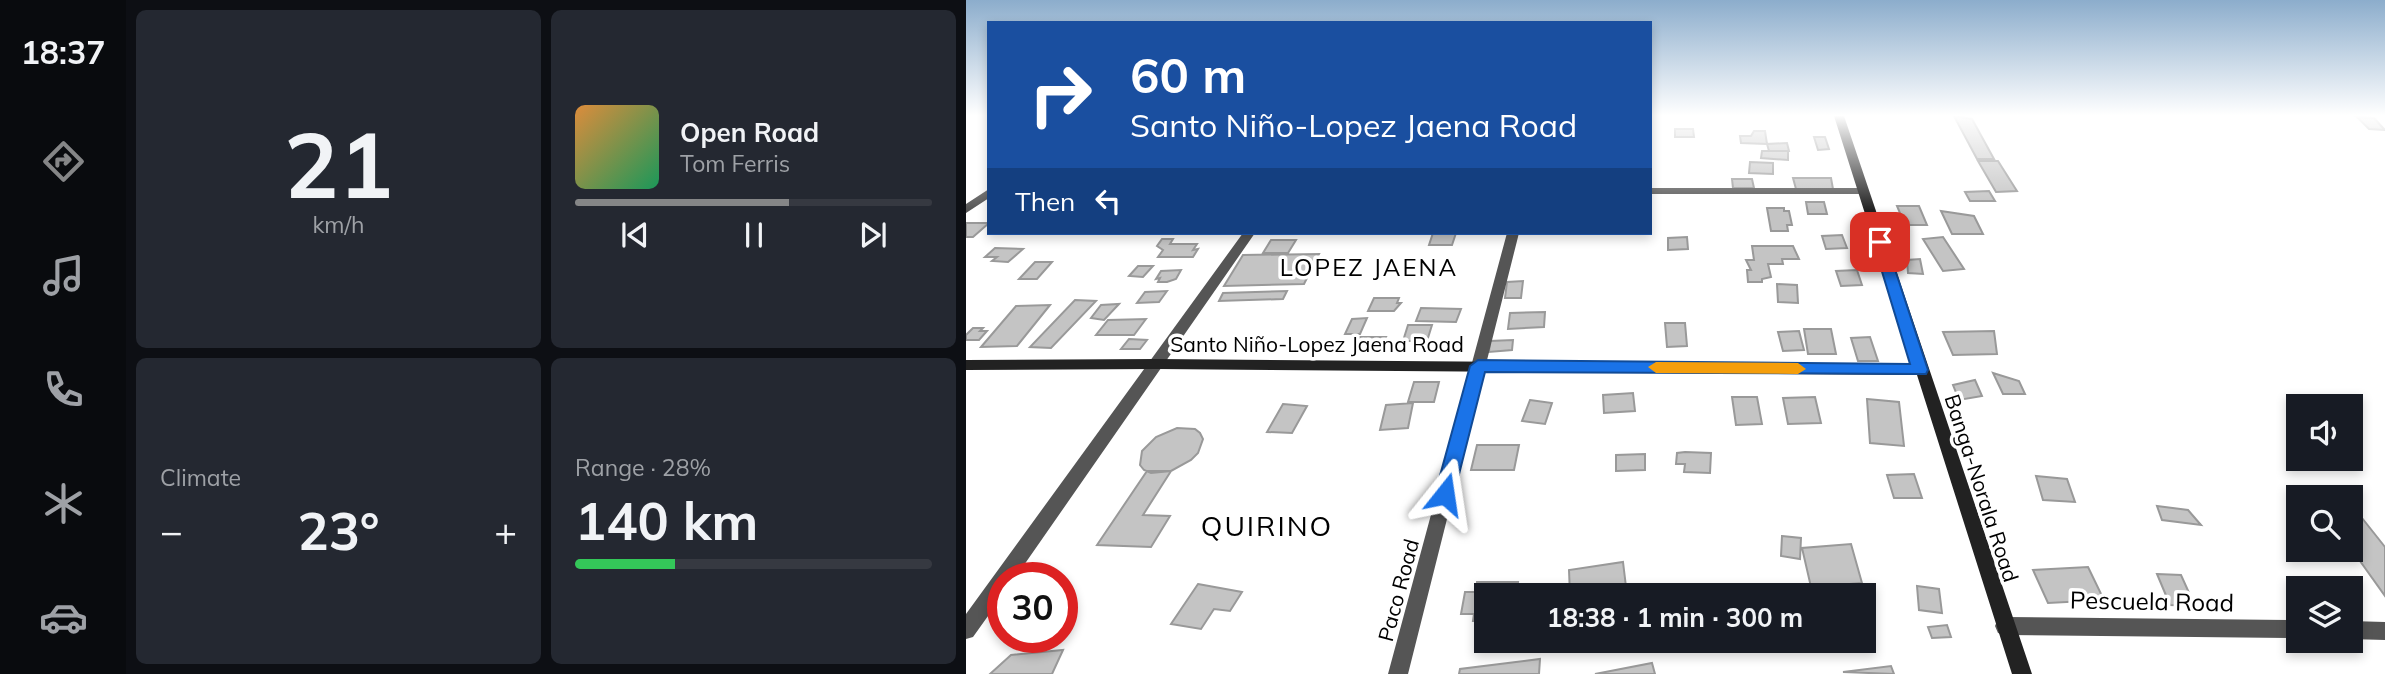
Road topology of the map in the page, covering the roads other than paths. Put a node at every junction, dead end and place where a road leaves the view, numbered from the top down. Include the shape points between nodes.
1 (1849, 147) edge
2 (1652, 191) edge
3 (1863, 191) junction
4 (987, 194) edge
5 (966, 210) edge
6 (1248, 235) edge
7 (1512, 235) edge
8 (1157, 364) junction
9 (966, 365) edge
10 (1478, 366) junction
11 (1920, 370) junction
12 (1015, 562) edge
13 (987, 600) edge
14 (2006, 626) junction
15 (2286, 629) edge
16 (966, 630) edge
17 (2363, 630) edge
18 (2385, 631) edge
19 (1398, 674) edge
20 (2022, 674) edge

1 - 3 street, Banga-Norala Road
2 - 3 street
3 - 11 street, Banga-Norala Road
4 - 5 street
6 - 8 street
7 - 10 street, Paco Road
8 - 9 street, Santo Niño-Lopez Jaena Road
8 - 10 street, Santo Niño-Lopez Jaena Road
8 - 12 street
10 - 11 street, Santo Niño-Lopez Jaena Road
10 - 19 street, Paco Road
11 - 14 street, Banga-Norala Road
13 - 16 street
14 - 15 street, Pescuela Road
14 - 20 street, Banga-Norala Road
17 - 18 street

